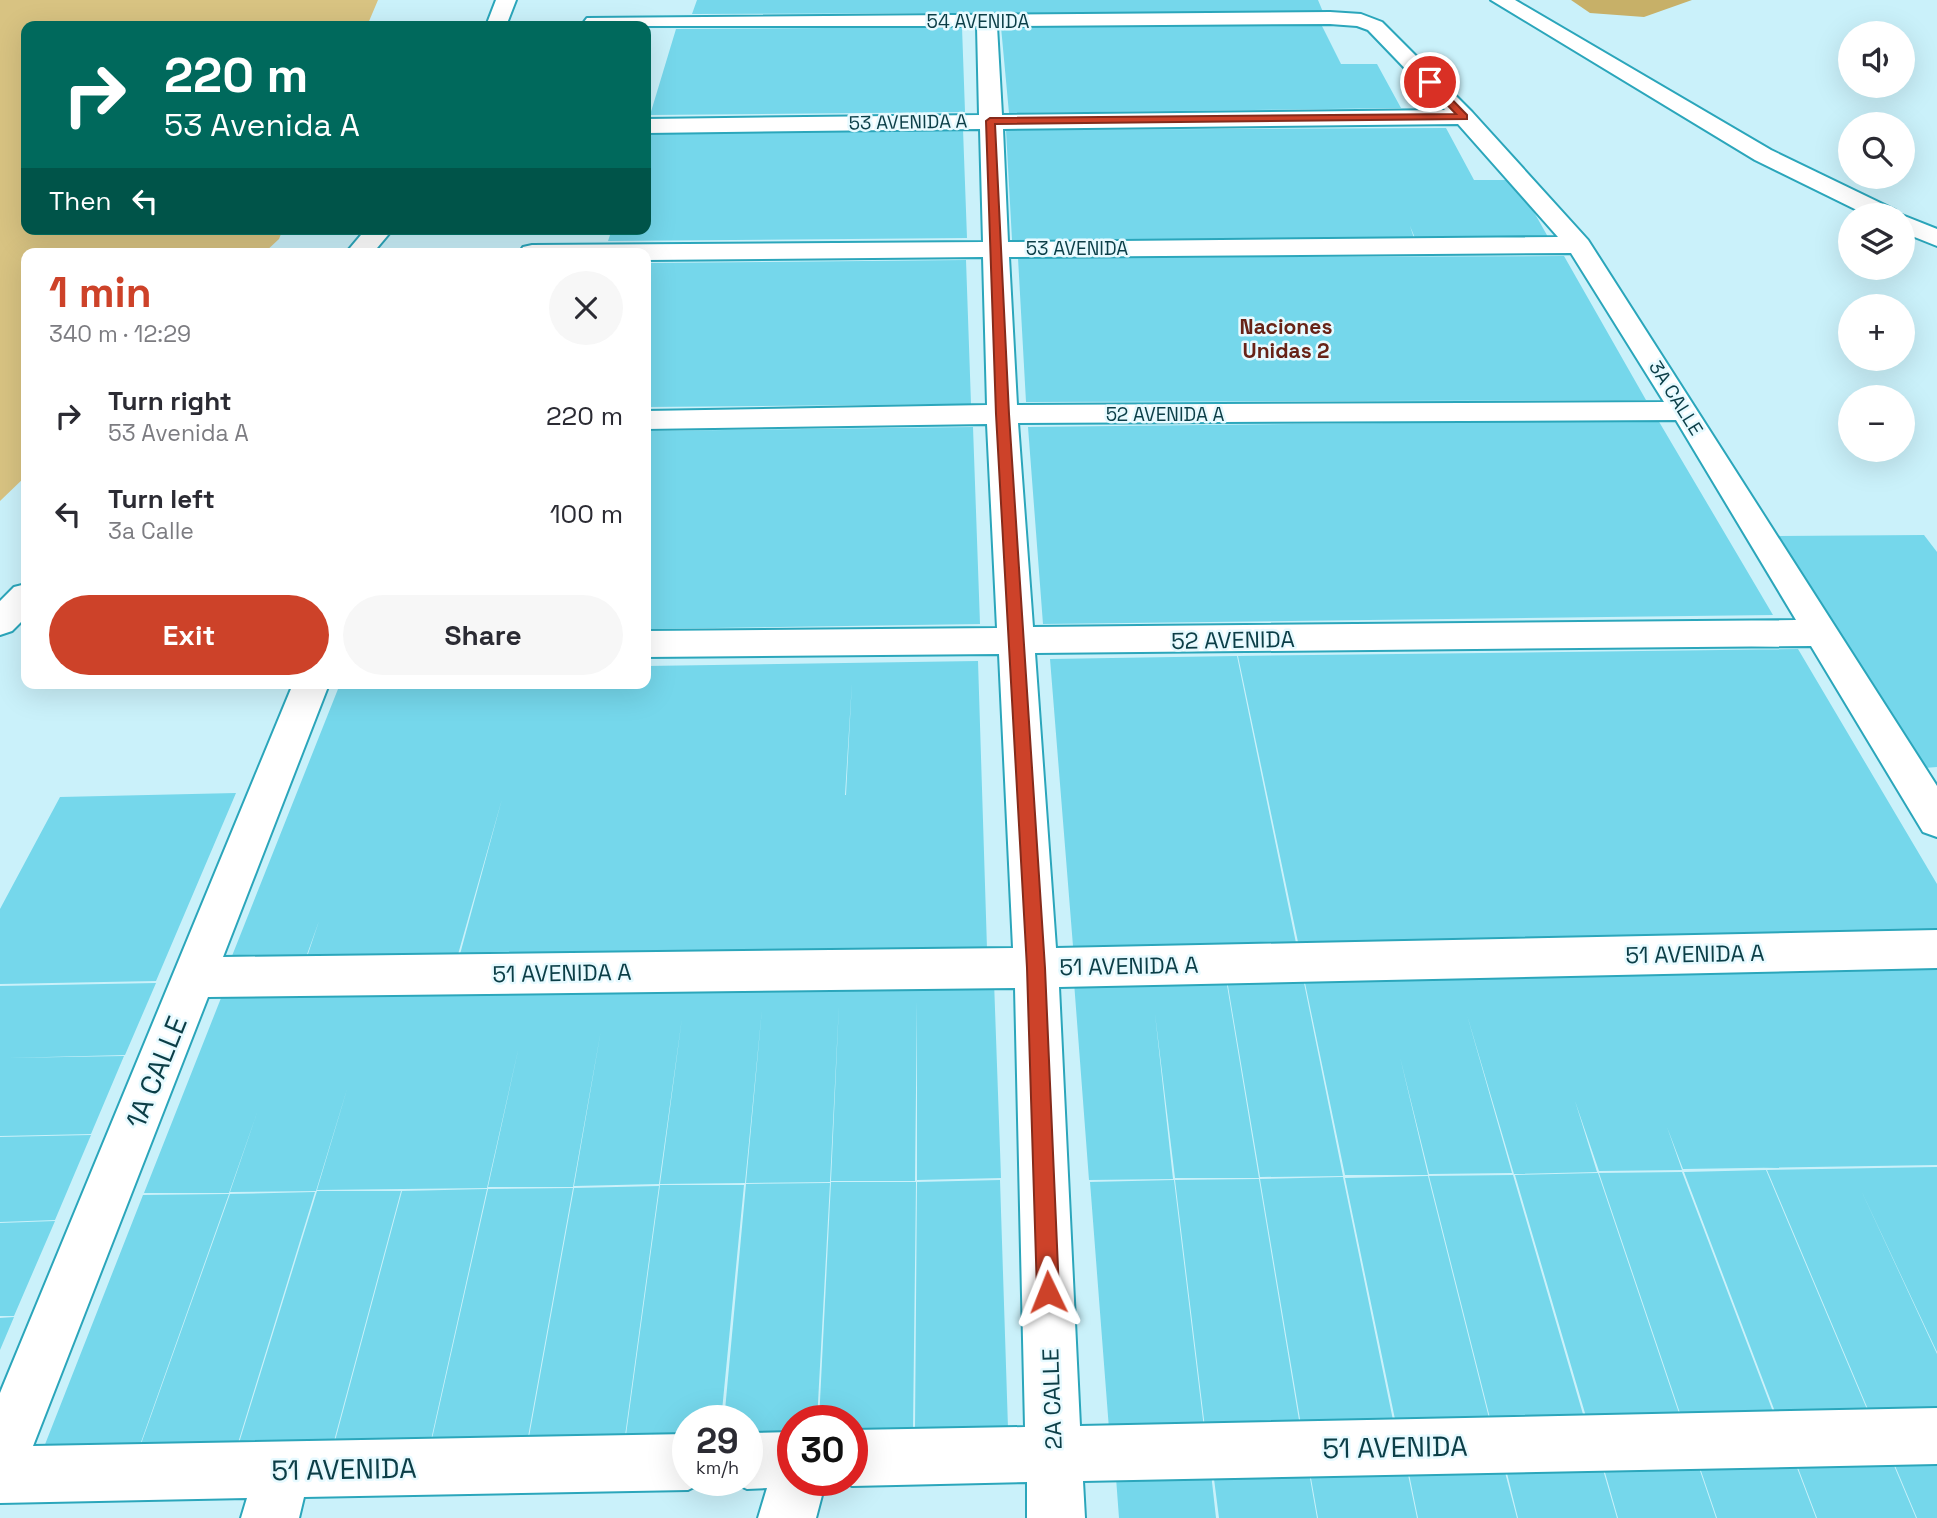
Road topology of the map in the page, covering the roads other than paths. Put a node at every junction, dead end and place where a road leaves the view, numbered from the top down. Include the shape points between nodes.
1 (506, 0) edge
2 (669, 0) edge
3 (1501, 0) edge
4 (1361, 20) joint
5 (498, 21) edge
6 (651, 22) edge
7 (660, 22) junction
8 (987, 22) junction
9 (1464, 117) junction
10 (990, 121) junction
11 (651, 126) edge
12 (1861, 203) edge
13 (1915, 229) edge
14 (1937, 238) edge
15 (1579, 245) junction
16 (995, 249) junction
17 (651, 252) edge
18 (1685, 411) junction
19 (1002, 414) junction
20 (651, 420) edge
21 (21, 601) edge
22 (0, 622) edge
23 (1821, 633) junction
24 (1018, 643) junction
25 (651, 644) edge
26 (309, 689) edge
27 (1937, 820) edge
28 (1937, 949) edge
29 (1036, 968) junction
30 (194, 977) junction
31 (1937, 1436) edge
32 (1054, 1454) junction
33 (868, 1458) edge
34 (0, 1460) edge
35 (672, 1463) edge
36 (0, 1475) edge
37 (276, 1494) edge
38 (793, 1496) edge
39 (787, 1518) edge
40 (1056, 1518) edge

1 - 5 street
2 - 7 street
3 - 12 street via 1763,155
4 - 8 street, 54 AVENIDA
4 - 9 street, 3A CALLE via 1381,31
6 - 7 street, 54 AVENIDA
7 - 8 street, 54 AVENIDA
8 - 10 street, 2A CALLE
9 - 10 street, 53 AVENIDA A
9 - 15 street, 3A CALLE
10 - 11 street, 53 AVENIDA A
10 - 16 street, 2A CALLE
13 - 14 street
15 - 16 street, 53 AVENIDA
15 - 18 street, 3A CALLE
16 - 17 street, 53 AVENIDA
16 - 19 street, 2A CALLE
18 - 19 street, 52 AVENIDA A
18 - 23 street, 3A CALLE
19 - 20 street, 52 AVENIDA A
19 - 24 street, 2A CALLE
21 - 22 street
23 - 24 street, 52 AVENIDA
23 - 27 street, 3A CALLE
24 - 25 street, 52 AVENIDA
24 - 29 street, 2A CALLE
26 - 30 street, 1A CALLE
28 - 29 street, 51 AVENIDA A
29 - 30 street, 51 AVENIDA A
29 - 32 street, 2A CALLE
30 - 34 street, 1A CALLE
31 - 32 street, 51 AVENIDA
32 - 33 street, 51 AVENIDA
32 - 40 street, 2A CALLE
35 - 37 street, 51 AVENIDA
36 - 37 street, 51 AVENIDA
38 - 39 street

